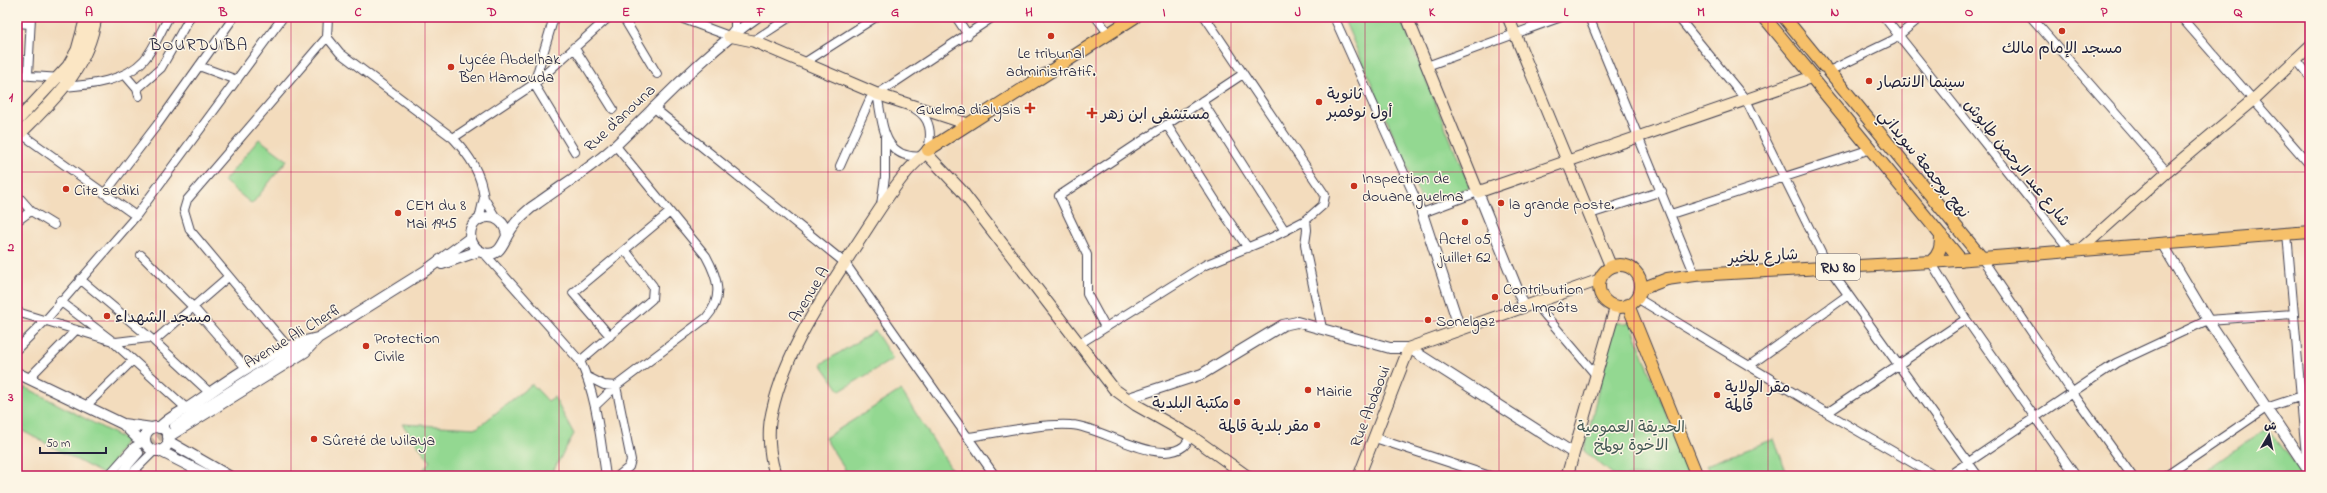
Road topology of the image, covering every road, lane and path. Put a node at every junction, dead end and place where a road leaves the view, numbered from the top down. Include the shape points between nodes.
1 (169, 17) edge
2 (190, 17) edge
3 (234, 17) edge
4 (283, 17) edge
5 (328, 17) edge
6 (554, 17) edge
7 (609, 17) edge
8 (623, 17) edge
9 (678, 17) edge
10 (735, 17) edge
11 (757, 17) edge
12 (790, 17) edge
13 (876, 17) edge
14 (956, 17) edge
15 (993, 17) edge
16 (1096, 17) edge
17 (1135, 17) edge
18 (1205, 17) edge
19 (1334, 17) edge
20 (1407, 17) edge
21 (1508, 17) edge
22 (1561, 17) edge
23 (1588, 17) edge
24 (1678, 17) edge
25 (1764, 17) edge
26 (1784, 17) edge
27 (1884, 17) edge
28 (1921, 17) edge
29 (2031, 17) edge
30 (2181, 17) edge
31 (94, 18) edge
32 (31, 21) edge
33 (17, 24) edge
34 (1515, 33) junction
35 (1108, 34) junction
36 (968, 35) junction
37 (730, 36) junction
38 (1899, 36) junction
39 (327, 37) junction
40 (753, 41) junction
41 (2310, 46) edge
42 (574, 47) junction
43 (2296, 59) junction
44 (804, 63) junction
45 (199, 66) junction
46 (1427, 66) junction
47 (1826, 69) junction
48 (657, 74) dead end
49 (1243, 74) junction
50 (17, 75) edge
51 (28, 75) junction
52 (125, 75) junction
53 (2310, 77) edge
54 (1813, 78) junction
55 (237, 80) junction
56 (63, 82) junction
57 (534, 84) junction
58 (877, 94) junction
59 (2254, 99) junction
60 (1746, 100) junction
61 (1202, 101) junction
62 (910, 106) junction
63 (653, 107) junction
64 (613, 109) dead end
65 (17, 121) edge
66 (968, 124) junction
67 (1167, 125) junction
68 (19, 135) edge
69 (885, 136) junction
70 (1640, 137) junction
71 (453, 138) junction
72 (615, 145) junction
73 (1871, 149) junction
74 (575, 152) dead end
75 (926, 153) junction
76 (1569, 162) junction
77 (2310, 165) edge
78 (840, 166) dead end
79 (2167, 172) junction
80 (1785, 177) junction
81 (1662, 191) junction
82 (1478, 192) junction
83 (105, 193) junction
84 (17, 195) edge
85 (484, 198) junction
86 (880, 209) junction
87 (31, 211) junction
88 (670, 212) junction
89 (1422, 213) junction
90 (524, 214) junction
91 (1590, 214) junction
92 (1671, 214) junction
93 (136, 216) junction
94 (479, 219) junction
95 (498, 220) junction
96 (1306, 220) junction
97 (17, 221) edge
98 (54, 225) dead end
99 (1285, 231) junction
100 (1960, 232) junction
101 (2310, 232) edge
102 (2287, 234) junction
103 (507, 236) junction
104 (470, 238) junction
105 (1945, 239) junction
106 (2162, 243) junction
107 (1248, 248) junction
108 (2075, 249) junction
109 (625, 250) junction
110 (486, 252) junction
111 (141, 255) dead end
112 (1981, 257) junction
113 (1961, 260) junction
114 (1931, 262) junction
115 (845, 263) junction
116 (1611, 267) junction
117 (1829, 268) junction
118 (426, 271) junction
119 (1636, 273) junction
120 (1695, 275) junction
121 (228, 277) junction
122 (1667, 279) junction
123 (80, 280) junction
124 (1599, 280) junction
125 (1848, 295) junction
126 (1630, 300) junction
127 (60, 301) junction
128 (1535, 303) junction
129 (1524, 306) junction
130 (193, 307) junction
131 (17, 312) edge
132 (2294, 314) junction
133 (1966, 319) junction
134 (2208, 320) junction
135 (45, 321) junction
136 (1105, 327) junction
137 (1322, 328) junction
138 (1460, 329) junction
139 (76, 330) junction
140 (610, 336) junction
141 (318, 338) junction
142 (152, 339) junction
143 (111, 340) junction
144 (1079, 344) junction
145 (288, 347) junction
146 (1409, 348) junction
147 (17, 350) edge
148 (132, 361) junction
149 (580, 362) junction
150 (1897, 365) junction
151 (1749, 366) junction
152 (247, 369) junction
153 (17, 373) edge
154 (1595, 374) junction
155 (586, 376) junction
156 (29, 378) junction
157 (616, 386) junction
158 (2072, 392) junction
159 (210, 393) junction
160 (2302, 396) junction
161 (1126, 399) junction
162 (595, 406) junction
163 (85, 407) junction
164 (186, 408) junction
165 (2266, 408) junction
166 (1827, 413) junction
167 (2034, 418) junction
168 (123, 424) junction
169 (174, 426) tunnel mouth
170 (156, 428) junction
171 (1191, 436) junction
172 (968, 437) junction
173 (1375, 438) junction
174 (168, 439) junction
175 (145, 440) junction
176 (157, 450) junction
177 (139, 453) tunnel mouth
178 (1573, 453) junction
179 (1968, 461) junction
180 (2309, 470) edge
181 (108, 476) edge
182 (119, 476) edge
183 (129, 476) edge
184 (209, 476) edge
185 (229, 476) edge
186 (606, 476) edge
187 (618, 476) edge
188 (776, 476) edge
189 (995, 476) edge
190 (1247, 476) edge
191 (1359, 476) edge
192 (1490, 476) edge
193 (1568, 476) edge
194 (1697, 476) edge
195 (1935, 476) edge
196 (1948, 476) edge
197 (1978, 476) edge
198 (2076, 476) edge
199 (2132, 476) edge
200 (2166, 476) edge

1 - 52 street via 144,60
2 - 52 street via 161,68 138,92
3 - 45 street
4 - 55 street
5 - 39 street
6 - 57 street
7 - 42 street
8 - 48 street
9 - 37 street
10 - 37 street via 735,28
11 - 37 street, Rue d'anouna
12 - 40 street
13 - 44 street
14 - 36 street
15 - 36 street
16 - 35 street
17 - 35 main road
18 - 49 street
19 - 89 street
20 - 46 main road
21 - 34 main road
22 - 34 street
23 - 70 street
24 - 60 street
25 - 54 main road, نهج بوجمعة سويداني
26 - 47 main road, نهج بوجمعة سويداني
27 - 38 street, شارع عبد الرحمن طابوش
28 - 38 street
29 - 79 street
30 - 59 street
31 - 56 main road via 87,52 78,70
32 - 33 street
32 - 51 street
34 - 46 street
34 - 76 main road
35 - 66 main road
36 - 58 street
37 - 40 main road
37 - 63 street, Rue d'anouna
38 - 47 street
38 - 108 street, شارع عبد الرحمن طابوش
39 - 71 street via 340,53
39 - 121 street via 186,200 184,210 190,230
40 - 44 main road
41 - 43 main road
42 - 57 street
42 - 64 street
43 - 53 street
43 - 59 main road
44 - 58 main road
45 - 55 street
45 - 83 street
46 - 82 main road
47 - 54 main road via 1816,66
47 - 100 main road, نهج بوجمعة سويداني
49 - 61 street
49 - 96 street via 1325,195 1323,204
50 - 51 street
51 - 56 street
52 - 56 street via 88,86
54 - 60 main road
54 - 73 main road, نهج بوجمعة سويداني
55 - 93 street
56 - 65 main road
56 - 68 main road
57 - 71 street
57 - 74 street
58 - 62 main road
58 - 69 street
58 - 78 street via 866,105
59 - 77 street
59 - 79 main road
60 - 70 main road
60 - 80 street
61 - 67 street
61 - 99 street
62 - 66 main road
62 - 75 street via 921,112 930,126
63 - 72 street, Rue d'anouna
63 - 115 street
66 - 75 main road
67 - 107 street
67 - 136 street via 1059,196 1087,255 1087,294
68 - 83 street
69 - 75 street via 892,147 902,154 909,156
69 - 86 street via 886,178
70 - 76 main road
70 - 81 street
71 - 85 street via 476,167 482,180
72 - 88 street
72 - 90 street, Rue d'anouna
73 - 80 street
73 - 105 main road, نهج بوجمعة سويداني
75 - 86 main road, Avenue A via 907,172
75 - 144 main road via 961,190
76 - 82 main road
76 - 91 main road
79 - 108 main road
80 - 92 street
80 - 117 street
81 - 91 street
81 - 92 street
82 - 89 street
82 - 129 street
83 - 93 street
84 - 87 street
85 - 94 street
85 - 95 street
86 - 115 main road, Avenue A
87 - 97 street
87 - 98 street
88 - 109 street
88 - 157 street via 711,266 718,287 716,304 706,318
89 - 138 street
90 - 95 street
90 - 103 street
91 - 116 main road
92 - 120 street
93 - 123 street
94 - 95 street via 490,217
94 - 104 street via 472,227
95 - 103 street via 504,226
96 - 99 street
96 - 137 street via 1308,230 1305,244
99 - 107 street
100 - 105 main road via 1958,239
100 - 112 main road, نهج بوجمعة سويداني
101 - 102 main road, شارع بلخير
102 - 106 main road, شارع بلخير
102 - 132 street
103 - 110 street via 503,246
104 - 110 street via 472,243
104 - 118 street
105 - 113 main road, نهج بوجمعة سويداني
105 - 114 main road via 1938,256
106 - 108 main road, شارع بلخير
106 - 134 street
107 - 136 street via 1205,265
108 - 112 main road, شارع بلخير
109 - 140 street via 650,280 654,293 652,299
109 - 140 street via 573,293
110 - 118 street via 465,254
110 - 149 street
111 - 130 street
112 - 113 main road, شارع بلخير / RN 80
112 - 158 street
113 - 114 main road, شارع بلخير / RN 80
114 - 117 main road, شارع بلخير / RN 80
114 - 133 street
115 - 172 street
115 - 188 main road, Avenue A via 805,330 781,383 770,424 770,446
116 - 119 main road via 1627,266
116 - 124 main road via 1603,272
117 - 120 main road, شارع بلخير / RN 80
117 - 125 street
118 - 141 street, Avenue Ali Cherfi
119 - 122 main road, شارع بلخير / RN 80
119 - 126 main road
120 - 122 main road, شارع بلخير / RN 80
121 - 130 street
121 - 145 street
122 - 126 main road, شارع بلخير / RN 80
123 - 127 street
123 - 142 street
124 - 126 main road via 1600,294 1609,304
124 - 128 main road
125 - 150 street
125 - 151 street
126 - 151 street
126 - 154 main road
126 - 194 main road
127 - 135 street
127 - 143 street
128 - 129 main road
128 - 154 street
129 - 138 main road
130 - 142 street
130 - 152 street
131 - 135 street
132 - 134 street
132 - 160 street
133 - 150 street
133 - 167 street
134 - 158 street via 2116,363
134 - 165 street
135 - 139 street
135 - 147 street
136 - 144 street
137 - 146 street via 1390,348
137 - 161 street via 1296,322 1283,326 1202,374
138 - 146 main road
139 - 143 street
139 - 156 street
140 - 149 street
141 - 145 street
141 - 169 street, Avenue Ali Cherfi via 254,374
141 - 174 street via 305,352
142 - 143 street via 116,342
142 - 159 street
143 - 148 street
144 - 161 main road via 1114,389
145 - 152 street
146 - 173 main road, Rue Abdaoui
146 - 178 street
148 - 163 street
148 - 164 street
149 - 155 street
150 - 166 street
150 - 179 street
151 - 166 street
152 - 159 street
153 - 156 street
154 - 178 main road
155 - 157 street via 604,385
155 - 162 street
156 - 163 street
157 - 162 street
157 - 187 street via 631,460 629,467
158 - 167 street
158 - 199 street
159 - 164 street
160 - 165 street
160 - 180 street
161 - 171 main road
162 - 186 street
163 - 168 street
164 - 170 street
165 - 180 street
165 - 200 street
166 - 195 street
167 - 179 street
167 - 198 street
168 - 170 street
168 - 175 street via 138,438
170 - 174 street via 165,431
170 - 175 street via 147,433
171 - 172 street via 1185,446 1165,451 1130,444 1089,428 1070,424
171 - 190 main road
172 - 189 street
173 - 191 main road, Rue Abdaoui
173 - 192 street
174 - 176 street via 164,448
174 - 185 street
175 - 176 street via 149,447
175 - 181 street via 134,447
176 - 183 street
176 - 184 street
177 - 182 street
178 - 193 main road
179 - 196 street
179 - 197 street

